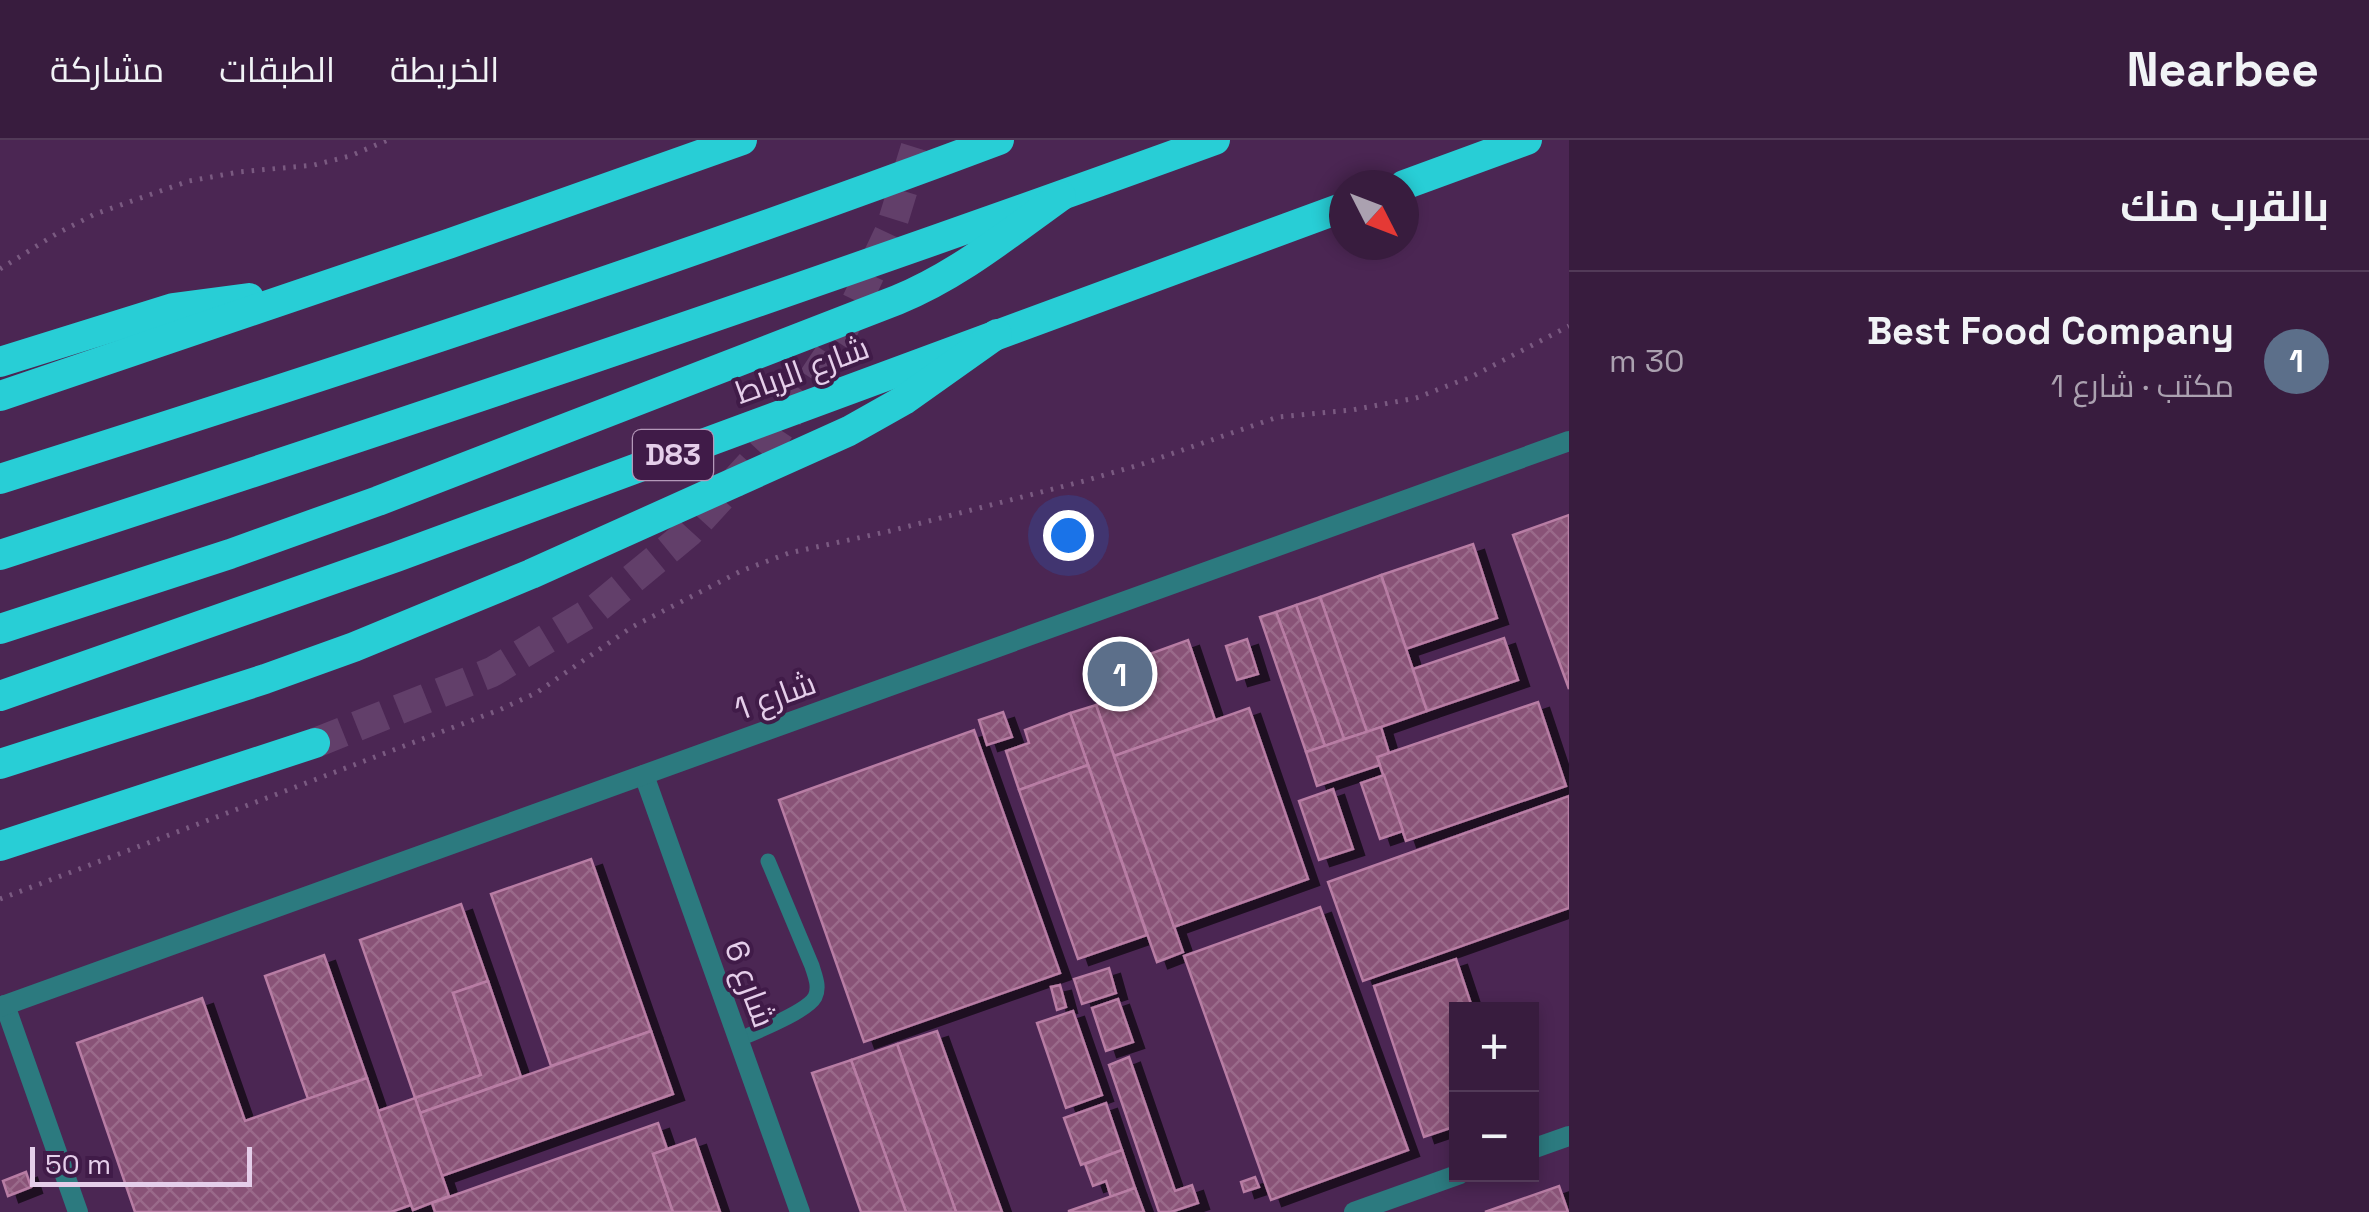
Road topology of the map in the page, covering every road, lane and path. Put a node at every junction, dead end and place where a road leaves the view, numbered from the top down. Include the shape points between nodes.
1 (388, 140) edge
2 (742, 140) edge
3 (998, 140) edge
4 (1215, 140) edge
5 (1527, 140) edge
6 (1419, 180) edge
7 (1061, 196) junction
8 (1329, 212) edge
9 (0, 269) edge
10 (297, 294) junction
11 (1569, 326) edge
12 (997, 334) junction
13 (0, 362) edge
14 (0, 396) edge
15 (1569, 440) edge
16 (0, 480) edge
17 (0, 554) edge
18 (0, 628) edge
19 (0, 696) edge
20 (315, 744) tunnel mouth
21 (0, 764) edge
22 (644, 775) junction
23 (0, 846) edge
24 (768, 861) dead end
25 (0, 899) edge
26 (2, 1006) edge
27 (738, 1040) junction
28 (1569, 1136) edge
29 (1539, 1147) edge
30 (1449, 1178) edge
31 (78, 1212) edge
32 (800, 1212) edge
33 (1354, 1212) edge

1 - 9 path via 314,165 189,180 96,214
2 - 10 highway
3 - 16 highway via 346,369
4 - 7 highway
5 - 6 highway
7 - 17 highway via 359,439
7 - 18 highway, bridge via 962,268 897,300 378,501
8 - 12 highway, شارع الرباط / D83
10 - 13 highway via 184,306
10 - 14 highway
11 - 25 path via 1416,398 1278,417 1128,468 789,553 632,627 549,685 499,710
12 - 19 highway, شارع الرباط / D83 via 396,558
12 - 21 highway, bridge via 849,431 531,574 354,647
15 - 22 street, شارع 1
20 - 23 highway
22 - 26 street, شارع 1
22 - 27 street, شارع 6
24 - 27 lane via 812,966 816,995
26 - 31 street
27 - 32 street, شارع 6
28 - 29 street
30 - 33 street

